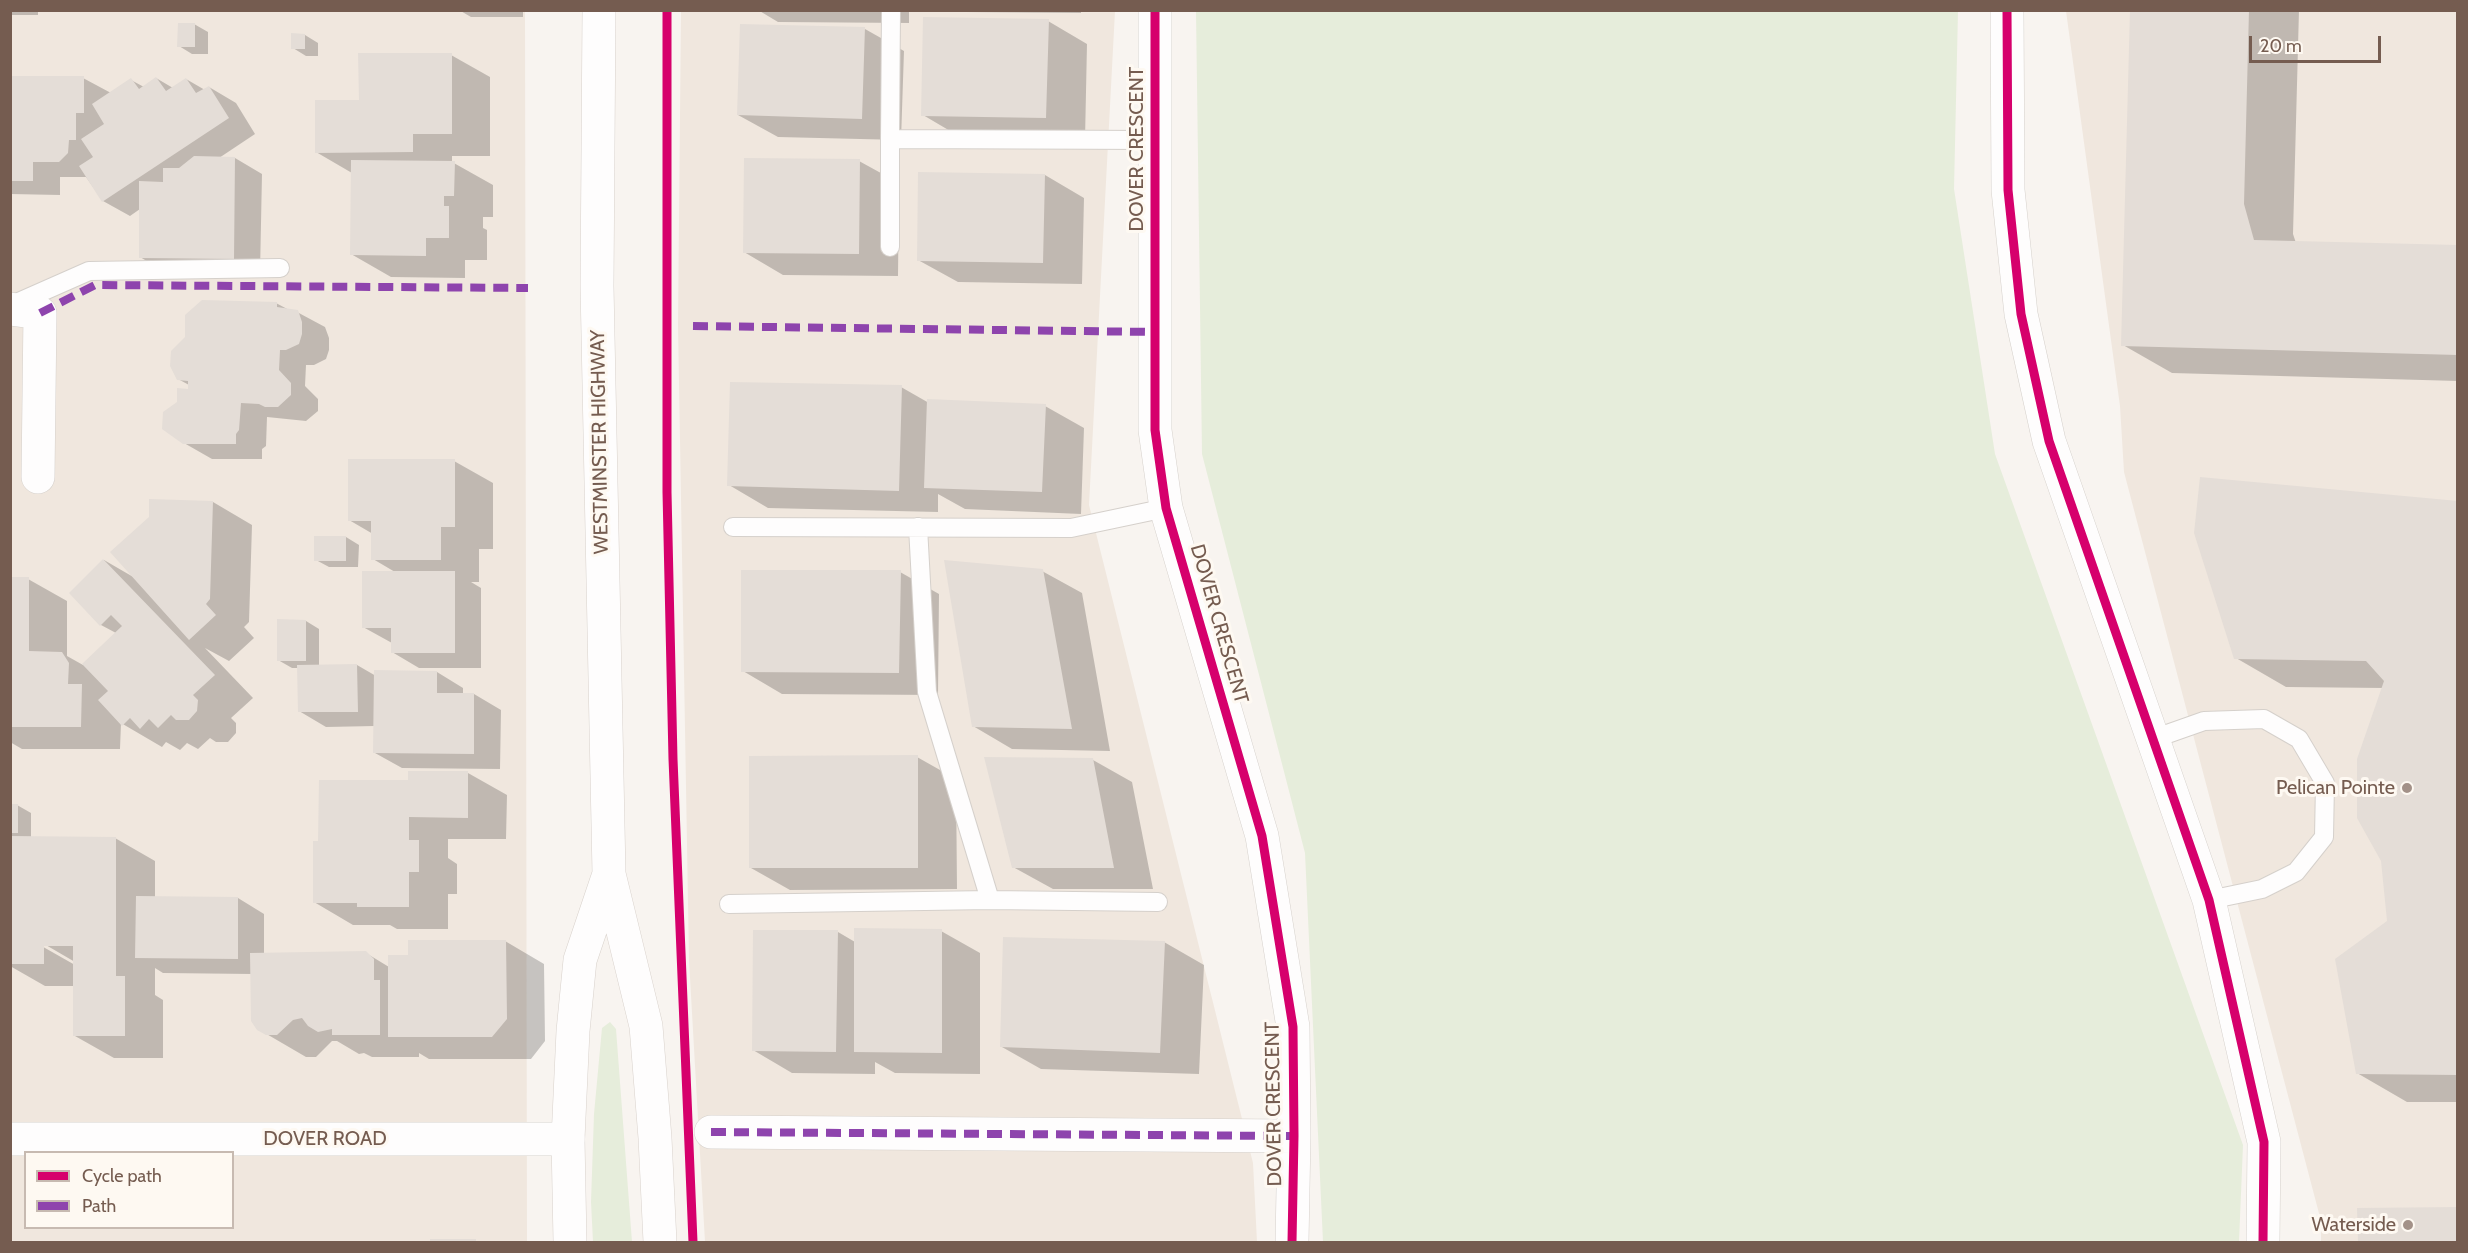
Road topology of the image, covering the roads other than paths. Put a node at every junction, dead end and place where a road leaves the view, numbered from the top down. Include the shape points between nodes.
1 (599, 10) edge
2 (891, 10) edge
3 (1155, 10) edge
4 (2007, 10) edge
5 (890, 139) junction
6 (1154, 140) junction
7 (890, 247) dead end
8 (280, 268) dead end
9 (10, 308) edge
10 (38, 477) dead end
11 (1166, 508) junction
12 (733, 527) dead end
13 (918, 527) junction
14 (2153, 739) junction
15 (609, 874) junction
16 (990, 900) junction
17 (2209, 900) junction
18 (1158, 902) dead end
19 (729, 904) dead end
20 (711, 1132) dead end
21 (1294, 1136) junction
22 (10, 1138) edge
23 (568, 1138) junction
24 (570, 1242) edge
25 (660, 1242) edge
26 (1292, 1242) edge
27 (2263, 1242) edge

1 - 15 street, WESTMINSTER HIGHWAY via 597,286
2 - 5 lane
3 - 6 street, DOVER CRESCENT
4 - 14 street via 2008,190 2021,314 2049,441
5 - 6 lane
5 - 7 lane
6 - 11 street, DOVER CRESCENT via 1155,430
8 - 9 lane via 89,271
9 - 10 street via 40,313
11 - 13 lane via 1071,528
11 - 21 street, DOVER CRESCENT via 1262,836 1293,1027
12 - 13 lane
13 - 16 lane via 927,692
14 - 17 street
14 - 17 lane via 2205,721 2264,719 2299,738 2325,783 2324,837 2296,872 2262,889
15 - 23 street, WESTMINSTER HIGHWAY via 580,960
15 - 25 street, WESTMINSTER HIGHWAY via 646,1026
16 - 18 lane
16 - 19 lane
17 - 27 street via 2264,1142
20 - 21 street
21 - 26 street, DOVER CRESCENT
22 - 23 street, DOVER ROAD
23 - 24 street, WESTMINSTER HIGHWAY

